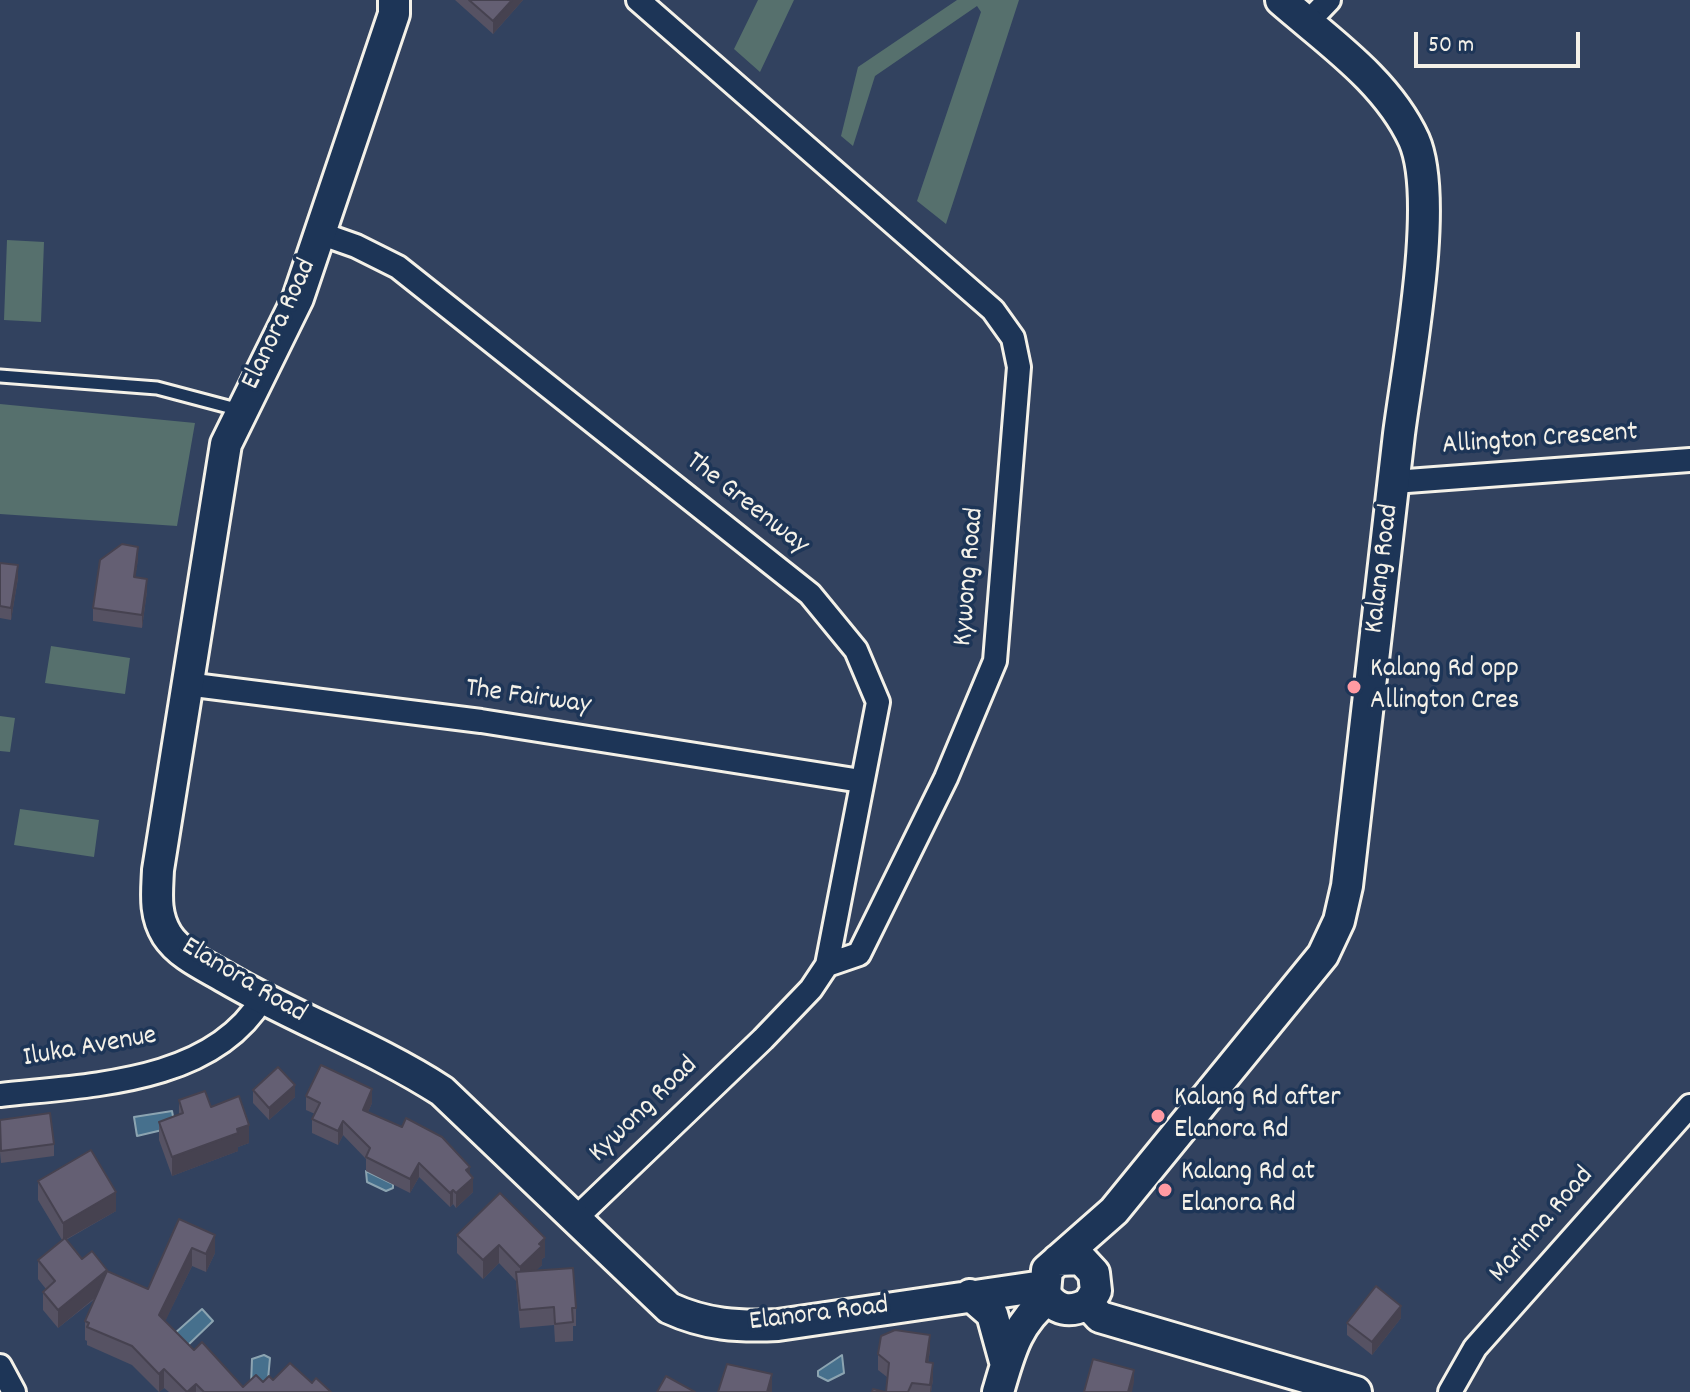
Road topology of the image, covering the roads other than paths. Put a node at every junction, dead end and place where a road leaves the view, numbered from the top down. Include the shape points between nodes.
1 (394, 0) edge
2 (638, 0) edge
3 (1281, 0) edge
4 (1329, 0) edge
5 (1307, 23) junction
6 (322, 234) junction
7 (0, 376) edge
8 (240, 410) junction
9 (1690, 460) edge
10 (1394, 482) junction
11 (186, 684) junction
12 (861, 781) junction
13 (827, 965) junction
14 (262, 999) junction
15 (0, 1095) edge
16 (1690, 1106) edge
17 (575, 1219) junction
18 (1083, 1278) junction
19 (1046, 1292) junction
20 (970, 1295) junction
21 (0, 1366) edge
22 (1002, 1379) edge
23 (14, 1392) edge
24 (1356, 1392) edge
25 (1450, 1392) edge

1 - 6 street, Elanora Road via 394,14
2 - 13 street, Kywong Road via 993,310 1013,338 1019,367 995,661 946,778 859,954
3 - 5 street, Kalang Road
4 - 5 street
5 - 10 street, Kalang Road via 1395,107 1413,139 1424,178
6 - 8 street, Elanora Road via 298,298
6 - 12 street, The Greenway via 398,267 810,594 856,650 878,702
7 - 8 lane via 157,388
8 - 11 street, Elanora Road via 226,444
9 - 10 street, Allington Crescent
10 - 18 street, Kalang Road via 1339,921 1323,955 1114,1211
11 - 12 street, The Fairway via 481,721
11 - 14 street, Elanora Road via 156,910 168,936 187,955
12 - 13 street, The Greenway
13 - 17 street, Kywong Road via 763,1039
14 - 15 street, Iluka Avenue via 250,1019 223,1042 177,1064 113,1082
14 - 17 street, Elanora Road via 442,1091
16 - 25 street, Marinna Road via 1475,1348
17 - 20 street, Elanora Road via 669,1308 701,1322 778,1325
18 - 19 street, Kalang Road via 1047,1270
18 - 19 street, Elanora Road via 1067,1310
18 - 24 street via 1100,1317
19 - 20 street, Elanora Road
19 - 22 street via 1025,1319
20 - 22 street via 992,1314
21 - 23 street

